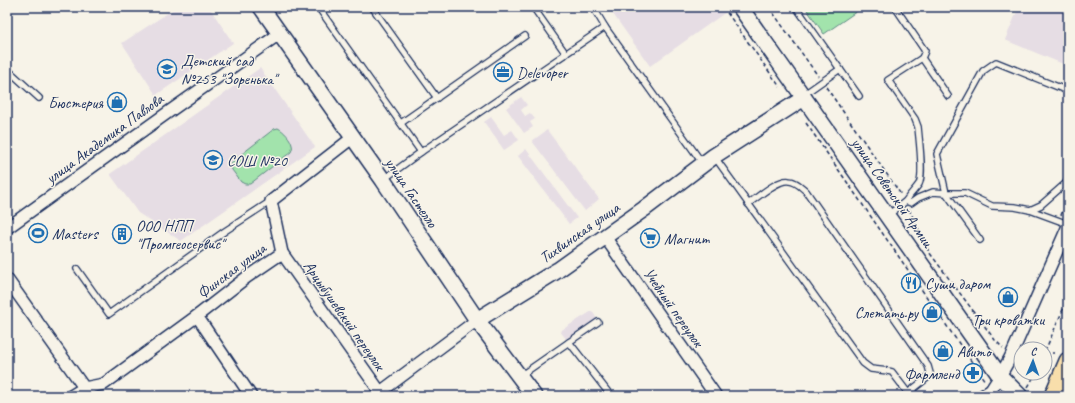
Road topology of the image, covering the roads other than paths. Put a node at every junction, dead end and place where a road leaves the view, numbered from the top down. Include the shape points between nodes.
1 (261, 7) edge
2 (318, 7) edge
3 (372, 7) edge
4 (533, 7) edge
5 (593, 7) edge
6 (740, 7) edge
7 (796, 7) edge
8 (894, 7) edge
9 (605, 27) junction
10 (279, 34) junction
11 (525, 36) dead end
12 (566, 54) junction
13 (922, 58) junction
14 (7, 69) edge
15 (840, 69) junction
16 (1068, 90) edge
17 (859, 96) dead end
18 (948, 96) dead end
19 (39, 98) dead end
20 (436, 98) junction
21 (800, 99) junction
22 (401, 123) junction
23 (352, 138) junction
24 (422, 152) junction
25 (708, 160) junction
26 (1068, 179) edge
27 (383, 180) junction
28 (946, 193) junction
29 (272, 201) junction
30 (906, 201) junction
31 (748, 204) junction
32 (1030, 210) junction
33 (887, 216) junction
34 (1068, 225) edge
35 (7, 228) edge
36 (605, 237) junction
37 (980, 240) dead end
38 (282, 253) junction
39 (77, 269) dead end
40 (7, 279) edge
41 (196, 316) junction
42 (477, 320) junction
43 (598, 322) dead end
44 (569, 342) junction
45 (1061, 357) edge
46 (519, 376) junction
47 (1000, 376) junction
48 (1068, 385) edge
49 (87, 392) edge
50 (986, 393) edge
51 (1023, 393) edge
52 (907, 394) edge
53 (380, 395) edge
54 (71, 396) edge
55 (251, 396) edge
56 (534, 396) edge
57 (611, 396) edge
58 (716, 396) edge
59 (1053, 396) edge
60 (1063, 396) edge

1 - 10 street, улица Гастелло
2 - 22 lane
3 - 20 lane
4 - 12 lane
5 - 9 lane
6 - 21 street, улица Советской Армии
7 - 15 lane
8 - 13 lane via 925,52
9 - 12 lane
9 - 25 lane
10 - 23 street, улица Гастелло
10 - 35 street, улица Академика Павлова
11 - 20 lane
12 - 24 lane
13 - 18 lane
13 - 30 lane via 888,80 916,119 918,127 922,176
14 - 19 lane
15 - 17 lane
15 - 21 lane
16 - 28 lane via 996,62 983,71 937,154
20 - 22 lane
21 - 25 street, Тихвинская улица
21 - 33 street, улица Советской Армии
22 - 24 lane
23 - 27 street, улица Гастелло
23 - 29 street
24 - 27 lane
25 - 31 lane
25 - 36 street, Тихвинская улица
26 - 32 lane via 1041,205
27 - 42 street, улица Гастелло
28 - 30 lane via 933,192 911,203
28 - 32 lane via 965,193 992,206
28 - 37 lane
29 - 38 street, Финская улица
29 - 39 lane via 225,231 109,314
30 - 33 lane
31 - 52 lane via 862,363 871,369 892,372
31 - 52 lane via 778,183 789,180 806,190 928,366 930,373 927,378
32 - 34 lane
33 - 47 street, улица Советской Армии
34 - 47 street
36 - 42 street, Тихвинская улица via 558,270
36 - 58 street, Учебный переулок
38 - 41 street, Финская улица
38 - 53 street, Арцыбушевский переулок
40 - 49 street
41 - 49 street, Финская улица via 104,384
41 - 55 street
42 - 46 street, улица Гастелло
42 - 53 street, Тихвинская улица
43 - 44 lane
44 - 46 lane
44 - 57 lane
45 - 59 main road
46 - 56 street, улица Гастелло
47 - 50 street
47 - 51 street, улица Советской Армии
48 - 60 main road
49 - 54 street, Финская улица

